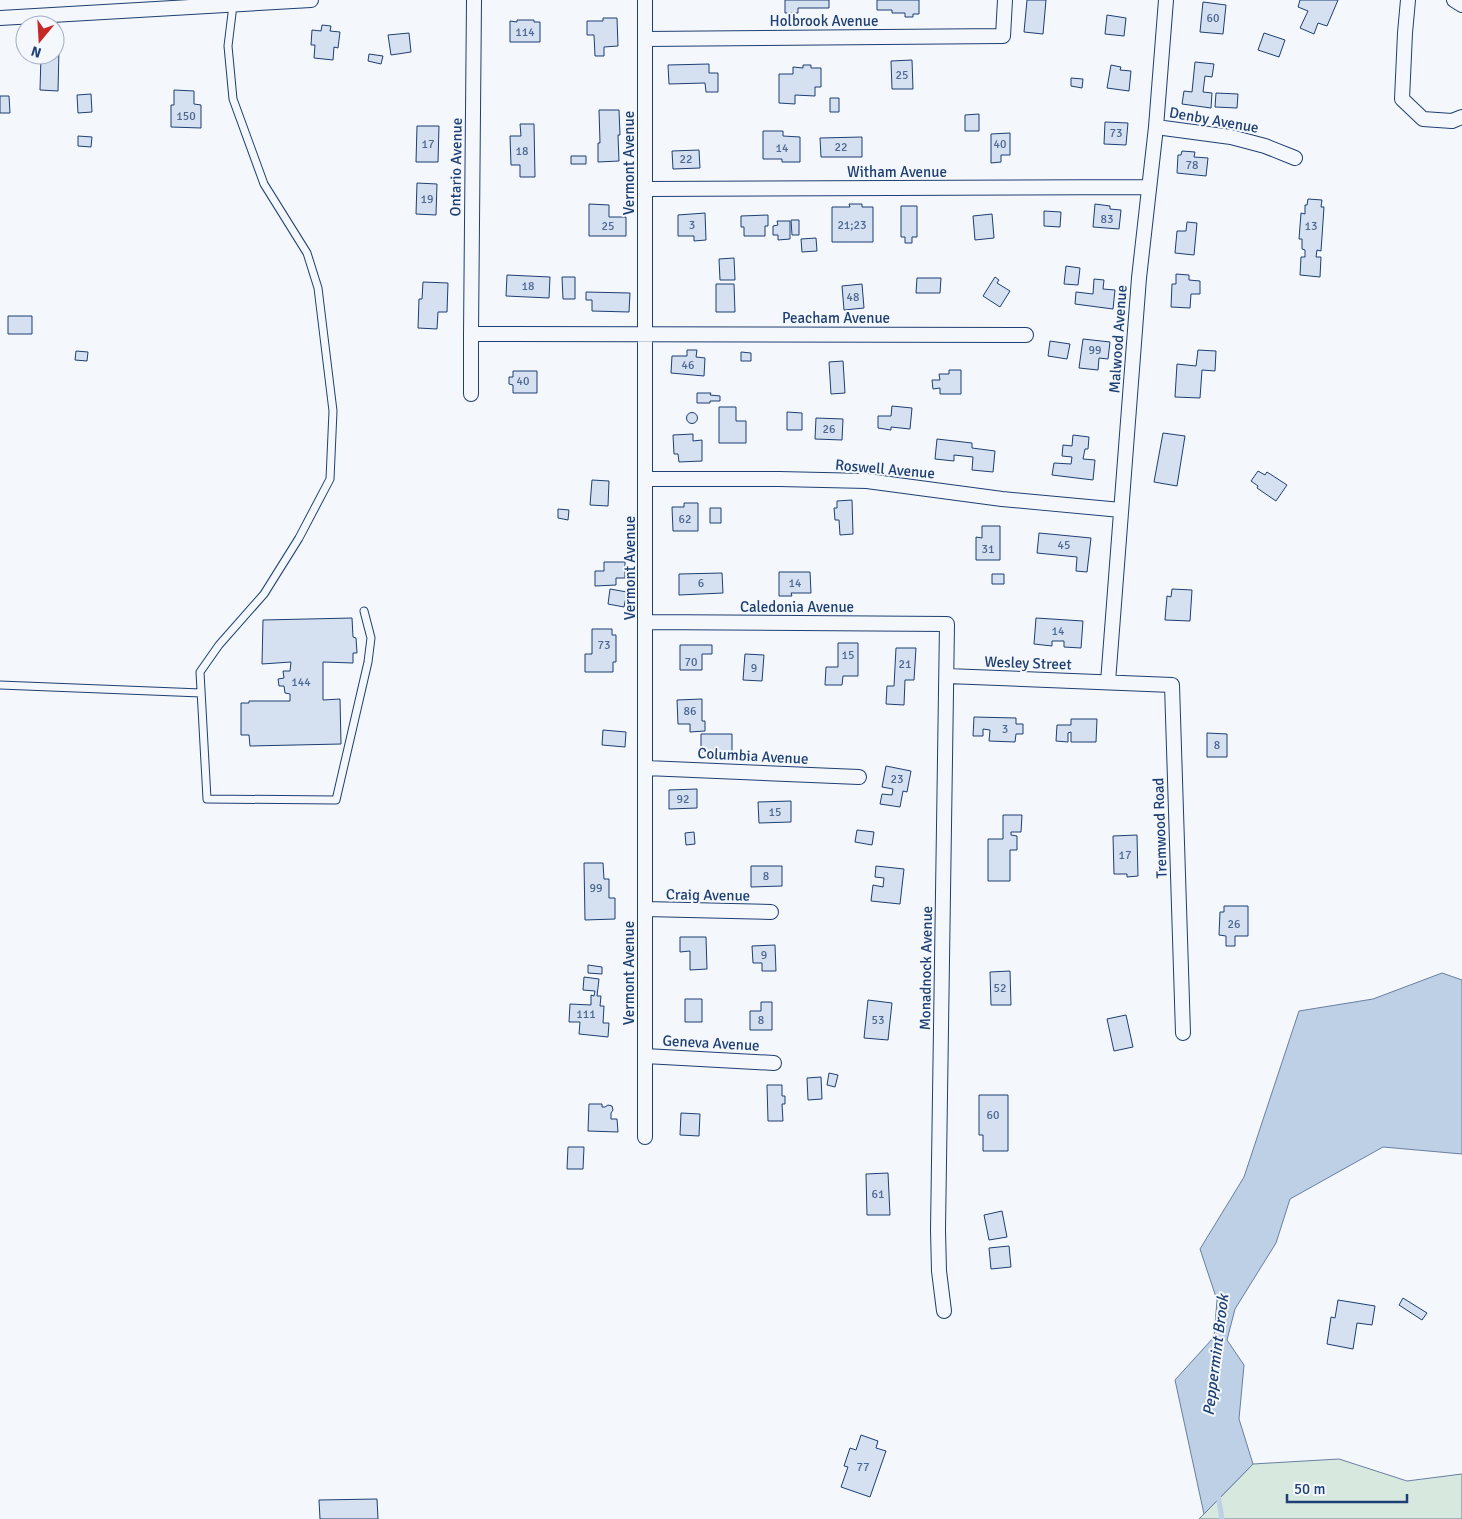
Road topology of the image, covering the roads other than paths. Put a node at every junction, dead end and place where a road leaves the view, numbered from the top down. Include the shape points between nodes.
1 (311, 0) edge
2 (474, 0) edge
3 (645, 0) edge
4 (1005, 0) edge
5 (1166, 0) edge
6 (1408, 0) edge
7 (1454, 0) edge
8 (233, 5) junction
9 (1462, 5) edge
10 (0, 18) edge
11 (646, 39) junction
12 (1462, 117) edge
13 (1156, 127) junction
14 (1295, 158) dead end
15 (1150, 188) junction
16 (646, 189) junction
17 (471, 334) junction
18 (646, 335) junction
19 (1026, 335) dead end
20 (471, 394) dead end
21 (646, 479) junction
22 (1121, 510) junction
23 (364, 612) dead end
24 (646, 622) junction
25 (947, 624) joint
26 (947, 676) junction
27 (1108, 682) junction
28 (0, 685) edge
29 (201, 693) junction
30 (646, 768) junction
31 (859, 778) dead end
32 (645, 909) junction
33 (771, 912) dead end
34 (1182, 1033) dead end
35 (645, 1056) junction
36 (774, 1062) dead end
37 (645, 1137) dead end
38 (944, 1311) dead end

1 - 8 street
2 - 17 street, Ontario Avenue
3 - 11 street, Vermont Avenue
4 - 11 street, Holbrook Avenue via 1002,36
5 - 13 street, Malwood Avenue
6 - 12 street via 1402,99 1423,119 1452,121
7 - 9 street
8 - 10 street
8 - 29 lane via 228,46 233,99 264,184 307,253 318,288 333,411 330,479 264,594 200,672
11 - 16 street, Vermont Avenue
13 - 14 street, Denby Avenue via 1231,137
13 - 15 street, Malwood Avenue
15 - 16 street, Witham Avenue
15 - 22 street, Malwood Avenue via 1138,278
16 - 18 street, Vermont Avenue
17 - 18 street
17 - 20 street, Ontario Avenue
18 - 19 street, Peacham Avenue
18 - 21 street, Vermont Avenue
21 - 22 street, Roswell Avenue via 867,481 1002,499
21 - 24 street, Vermont Avenue
22 - 27 street, Malwood Avenue
23 - 29 lane via 371,638 368,662 336,800 206,799
24 - 25 street, Caledonia Avenue
24 - 30 street, Vermont Avenue
25 - 26 street, Monadnock Avenue
26 - 27 street, Wesley Street
26 - 38 street, Monadnock Avenue via 938,1230
27 - 34 street, Tremwood Road via 1172,685
28 - 29 lane
30 - 31 street, Columbia Avenue
30 - 32 street, Vermont Avenue
32 - 33 street, Craig Avenue
32 - 35 street, Vermont Avenue
35 - 36 street, Geneva Avenue
35 - 37 street, Vermont Avenue

